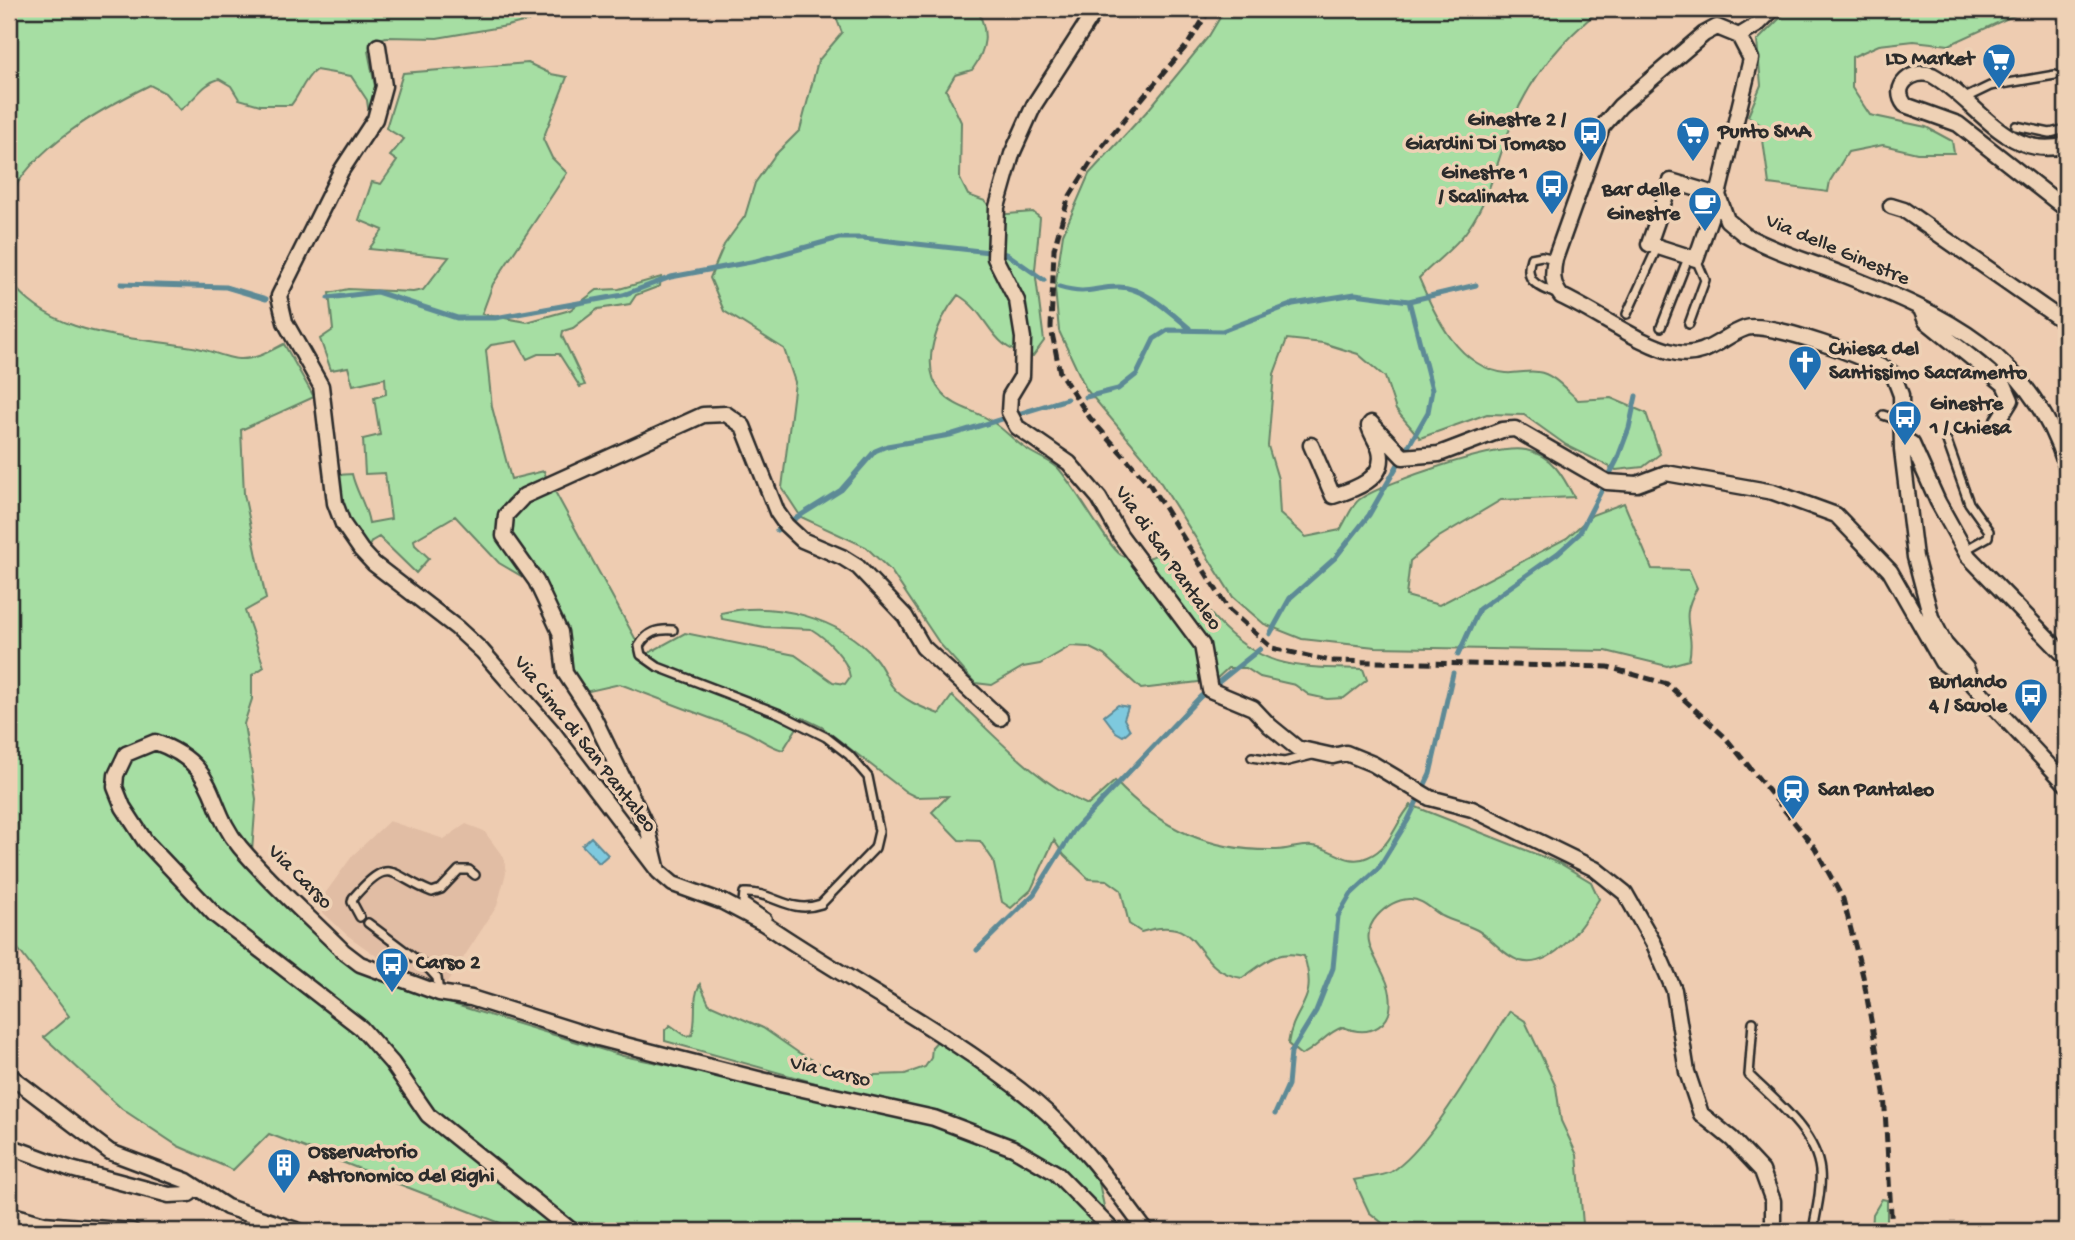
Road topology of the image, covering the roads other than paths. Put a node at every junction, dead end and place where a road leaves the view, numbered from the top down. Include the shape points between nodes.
1 (1096, 9) edge
2 (1773, 9) edge
3 (1739, 36) junction
4 (378, 46) dead end
5 (2055, 75) dead end
6 (1962, 99) junction
7 (2016, 126) dead end
8 (2066, 129) edge
9 (2066, 145) edge
10 (1718, 195) junction
11 (1891, 206) dead end
12 (2066, 209) edge
13 (1657, 248) junction
14 (1555, 259) junction
15 (1692, 259) junction
16 (1562, 296) junction
17 (1921, 309) junction
18 (1628, 314) dead end
19 (2066, 323) edge
20 (1689, 324) dead end
21 (1661, 327) dead end
22 (1883, 415) dead end
23 (1901, 421) junction
24 (1998, 421) dead end
25 (1902, 438) junction
26 (1947, 441) dead end
27 (1311, 446) dead end
28 (2066, 466) edge
29 (1965, 550) junction
30 (673, 630) dead end
31 (2066, 657) edge
32 (1972, 683) junction
33 (1000, 718) dead end
34 (1320, 753) junction
35 (1252, 757) dead end
36 (2066, 784) edge
37 (659, 872) junction
38 (475, 874) dead end
39 (360, 917) dead end
40 (368, 923) dead end
41 (796, 946) junction
42 (439, 993) junction
43 (1752, 1023) dead end
44 (9, 1075) edge
45 (9, 1146) edge
46 (195, 1189) junction
47 (9, 1214) edge
48 (132, 1231) edge
49 (299, 1231) edge
50 (572, 1231) edge
51 (1114, 1231) edge
52 (1146, 1231) edge
53 (1773, 1231) edge
54 (1812, 1231) edge

1 - 34 street, Via di San Pantaleo via 1034,104 1012,154 997,208 995,258 1017,301 1023,338 1022,376 1010,396 1009,412 1017,427 1069,463 1099,498 1120,535 1202,645 1210,690 1253,708 1297,748
2 - 3 street
3 - 10 street via 1749,52 1751,67
3 - 14 street via 1724,28 1712,29 1620,106 1602,127
4 - 37 street, Via Cima di San Pantaleo via 384,86 375,118 341,171 278,296 285,322 321,386 335,503 343,524 374,564 457,628 498,669 552,731
5 - 6 lane via 1990,86
6 - 9 street via 2017,142 2044,148
6 - 12 street via 1926,72 1905,80 1899,93 1912,110 1958,124
7 - 8 lane via 2050,133
10 - 13 street via 1671,181 1649,244
10 - 15 street
10 - 17 street, Via delle Ginestre via 1727,220 1754,240
11 - 19 street via 1904,210
13 - 15 street
13 - 18 lane
14 - 16 street via 1554,283
14 - 16 lane via 1531,258 1527,275
15 - 20 lane via 1705,280
15 - 21 lane
16 - 23 street via 1676,353 1714,348 1744,329 1758,326 1837,349 1893,374 1900,389
17 - 24 street, Via delle Ginestre via 1927,321 2004,384 2011,400
17 - 28 street, Via delle Ginestre via 1958,327 2004,362 2045,415
22 - 23 lane
23 - 25 street
25 - 29 street via 1912,444
25 - 32 street via 1914,557 1926,600 1937,630 1966,667
26 - 29 lane via 1969,503 1989,531 1988,537
27 - 32 street via 1333,496 1359,488 1376,472 1381,452 1368,426 1371,423 1403,457 1439,454 1515,429 1607,482 1637,484 1666,474 1773,492 1836,515 1890,571 1942,662
29 - 31 street
30 - 41 lane via 657,629 643,638 641,655 658,667 800,723 849,755 868,777 878,840 821,904 804,908 750,893 742,897 795,937
32 - 36 street
33 - 37 street via 923,647 905,616 858,567 802,540 786,526 743,426 726,414 703,415 524,496 506,515 504,527 510,548 536,582 560,632 565,673 592,714 648,830
34 - 35 lane via 1284,762
34 - 53 street, Via di San Pantaleo via 1346,753 1430,798 1472,809 1595,869 1625,893 1674,990 1688,1072 1701,1114 1762,1171 1773,1201
37 - 41 street, Via Cima di San Pantaleo via 673,884 739,909
38 - 39 lane via 459,870 442,889 432,892 391,871 380,872 353,898
40 - 42 lane via 429,969 437,978
41 - 52 street, Via Cima di San Pantaleo via 974,1054 1036,1104 1090,1156
42 - 50 street, Via Carso via 360,964 343,951 240,847 223,820 210,784 185,757 155,742 126,754 115,788 145,841 215,915 361,1028 428,1115
42 - 51 street, Via Carso via 471,998 598,1038 750,1077 934,1118 1013,1148 1056,1172
43 - 54 lane via 1749,1075 1793,1118 1815,1152 1820,1169
44 - 46 street via 110,1152 164,1170
45 - 46 street via 71,1169 169,1195 189,1194
46 - 49 street via 227,1207
47 - 48 street via 44,1224

